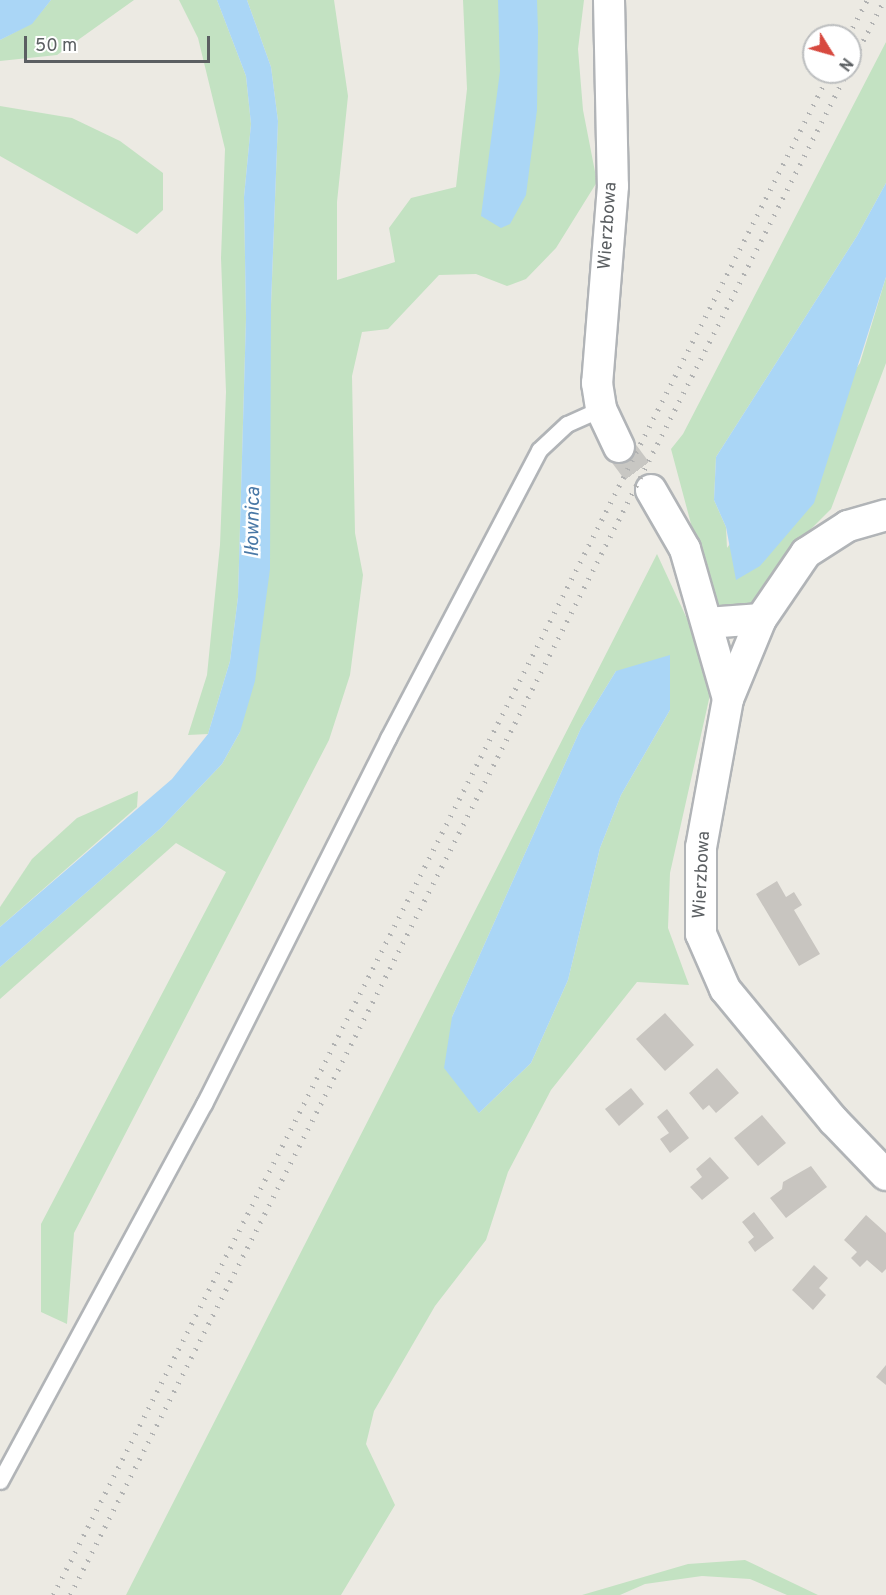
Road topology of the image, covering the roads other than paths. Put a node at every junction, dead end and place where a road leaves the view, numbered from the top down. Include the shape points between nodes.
1 (609, 0) edge
2 (601, 409) junction
3 (620, 447) tunnel mouth
4 (651, 490) tunnel mouth
5 (886, 515) edge
6 (761, 619) junction
7 (707, 623) junction
8 (728, 699) junction
9 (886, 1175) edge
10 (0, 1481) edge

1 - 2 street, Wierzbowa via 613,186 599,347
2 - 3 street, Wierzbowa
2 - 10 lane via 567,424 539,450 388,738 204,1104
4 - 7 street, Wierzbowa via 684,549
5 - 6 street via 848,526 806,553
6 - 7 street
6 - 8 street
7 - 8 street, Wierzbowa
8 - 9 street, Wierzbowa via 701,847 701,934 725,989 834,1122

